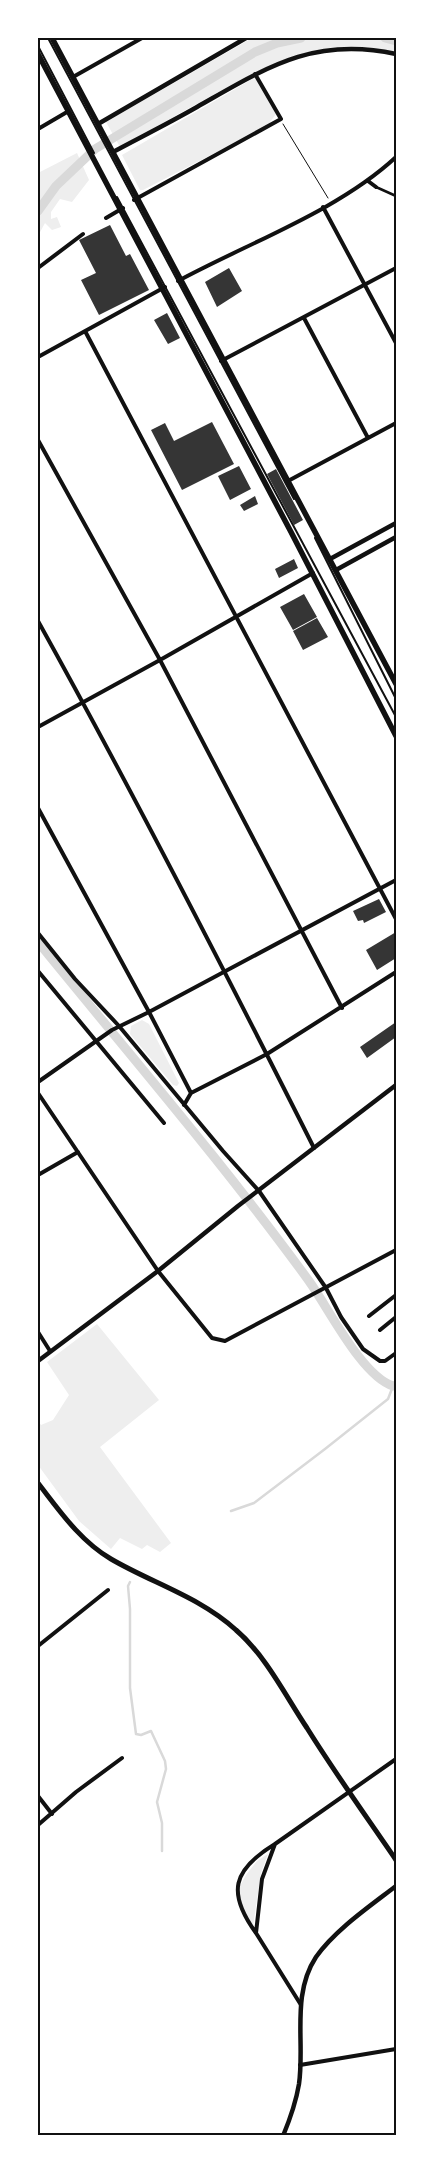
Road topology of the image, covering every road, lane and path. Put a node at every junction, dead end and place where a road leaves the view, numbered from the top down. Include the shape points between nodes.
1 (48, 38) edge
2 (52, 38) edge
3 (142, 38) edge
4 (246, 38) edge
5 (236, 40) edge
6 (38, 46) edge
7 (38, 54) edge
8 (396, 54) edge
9 (255, 74) junction
10 (73, 77) junction
11 (67, 112) junction
12 (281, 119) junction
13 (97, 126) junction
14 (38, 129) edge
15 (81, 133) junction
16 (111, 152) junction
17 (396, 157) edge
18 (368, 181) junction
19 (376, 187) joint
20 (396, 196) edge
21 (135, 199) junction
22 (330, 203) junction
23 (324, 207) junction
24 (121, 209) junction
25 (106, 218) dead end
26 (83, 234) dead end
27 (38, 268) edge
28 (396, 268) edge
29 (179, 281) junction
30 (366, 285) junction
31 (163, 288) junction
32 (304, 318) junction
33 (85, 331) junction
34 (396, 343) edge
35 (38, 357) edge
36 (222, 361) junction
37 (396, 423) edge
38 (368, 438) junction
39 (38, 440) edge
40 (288, 481) junction
41 (396, 523) edge
42 (396, 536) edge
43 (330, 559) junction
44 (336, 570) junction
45 (312, 573) junction
46 (236, 616) junction
47 (38, 621) edge
48 (160, 660) junction
49 (396, 684) edge
50 (396, 699) edge
51 (83, 702) junction
52 (396, 717) edge
53 (38, 727) edge
54 (396, 736) edge
55 (38, 808) edge
56 (396, 880) edge
57 (380, 888) junction
58 (396, 919) edge
59 (302, 930) junction
60 (38, 933) edge
61 (38, 971) edge
62 (225, 972) junction
63 (396, 972) edge
64 (342, 1008) junction
65 (149, 1012) junction
66 (119, 1026) junction
67 (98, 1039) junction
68 (267, 1054) junction
69 (38, 1082) edge
70 (396, 1084) edge
71 (190, 1092) junction
72 (38, 1093) edge
73 (184, 1105) junction
74 (164, 1122) dead end
75 (314, 1148) junction
76 (78, 1152) junction
77 (38, 1175) edge
78 (258, 1191) junction
79 (396, 1250) edge
80 (158, 1271) junction
81 (324, 1289) junction
82 (396, 1295) edge
83 (296, 1304) junction
84 (299, 1308) dead end
85 (369, 1316) dead end
86 (396, 1317) edge
87 (380, 1330) dead end
88 (38, 1332) edge
89 (50, 1351) junction
90 (396, 1353) edge
91 (38, 1361) edge
92 (38, 1483) edge
93 (108, 1590) dead end
94 (38, 1646) edge
95 (122, 1758) dead end
96 (396, 1759) edge
97 (349, 1792) junction
98 (38, 1796) edge
99 (52, 1814) junction
100 (38, 1825) edge
101 (275, 1844) junction
102 (396, 1860) edge
103 (396, 1886) edge
104 (256, 1933) junction
105 (301, 2005) junction
106 (396, 2049) edge
107 (300, 2065) junction
108 (283, 2136) edge

1 - 13 lane
2 - 10 main road
3 - 10 street
4 - 5 street
5 - 13 street
6 - 15 lane
7 - 11 main road
8 - 9 street via 372,49 334,49 296,56
9 - 12 street
9 - 16 street
10 - 13 main road
11 - 14 street
11 - 15 main road
12 - 21 street
12 - 22 path
13 - 16 main road
15 - 24 main road
16 - 21 main road
17 - 18 street
18 - 19 street
18 - 22 street
19 - 20 street
21 - 29 main road
22 - 23 street
23 - 29 street
23 - 30 street
24 - 25 street
24 - 31 main road
26 - 27 street
28 - 30 street
29 - 36 main road
30 - 32 street
30 - 34 street
31 - 33 street
31 - 45 main road
31 - 52 lane
32 - 36 street
32 - 38 street
33 - 35 street
33 - 46 street
36 - 40 main road
36 - 50 lane
37 - 38 street
38 - 40 street
39 - 48 street
40 - 43 main road
41 - 43 street
42 - 44 street
43 - 44 main road
44 - 49 main road
45 - 46 street
45 - 54 main road
46 - 48 street
46 - 57 street
47 - 51 street
48 - 51 street
48 - 59 street
51 - 53 street
51 - 62 street
55 - 65 street
56 - 57 street
57 - 58 street
57 - 59 street
59 - 62 street
59 - 64 street
60 - 66 street
61 - 67 street
62 - 65 street
62 - 68 street
63 - 64 street
64 - 68 street
65 - 66 street
65 - 71 street
66 - 67 street
66 - 73 street
67 - 69 street
67 - 74 street
68 - 71 street
68 - 75 street
70 - 75 street
71 - 73 street
72 - 76 street
73 - 78 street
75 - 78 street
76 - 77 street
76 - 80 street
78 - 80 street
78 - 81 street
79 - 81 street
80 - 83 street via 217,1341 225,1341
80 - 89 street
81 - 83 street
81 - 90 street via 363,1349 375,1359 385,1361
82 - 85 street
83 - 84 street
86 - 87 street
88 - 89 street
89 - 91 street
92 - 97 main road via 76,1532 110,1559 212,1612 237,1630 265,1663
93 - 94 street
95 - 99 street
96 - 97 street
97 - 101 street
97 - 102 main road
98 - 99 street
99 - 100 street
101 - 104 street via 262,1879
101 - 104 street via 254,1859 240,1877 241,1910
103 - 105 street via 327,1943 308,1971
104 - 105 street
105 - 107 street
106 - 107 street
107 - 108 street via 297,2092

